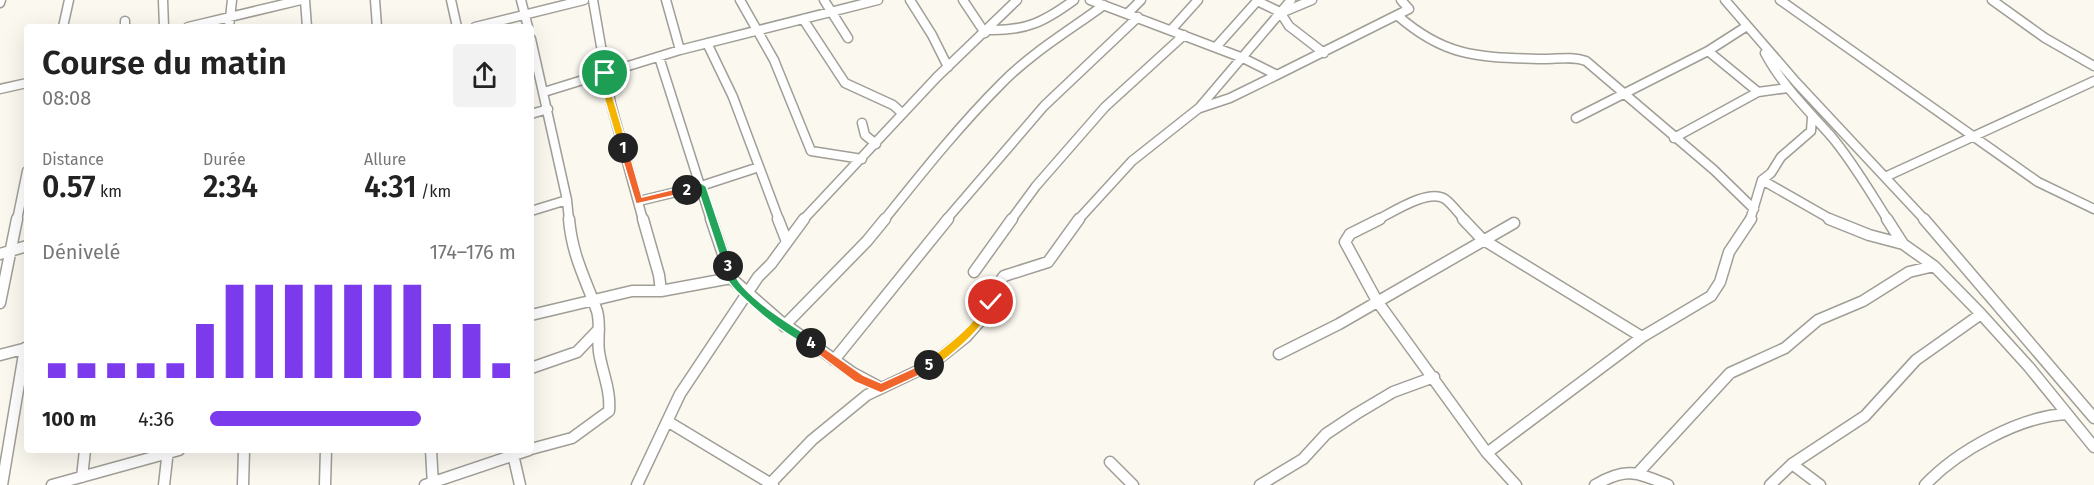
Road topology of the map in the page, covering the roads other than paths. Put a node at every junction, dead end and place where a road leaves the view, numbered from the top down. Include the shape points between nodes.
1 (69, 0) edge
2 (163, 0) edge
3 (232, 0) edge
4 (303, 0) edge
5 (375, 0) edge
6 (451, 0) edge
7 (521, 0) edge
8 (584, 0) edge
9 (593, 0) edge
10 (666, 0) edge
11 (740, 0) edge
12 (824, 0) edge
13 (877, 0) edge
14 (910, 0) edge
15 (963, 0) edge
16 (1017, 0) edge
17 (1074, 0) edge
18 (1090, 0) edge
19 (1141, 0) edge
20 (1198, 0) edge
21 (1291, 0) edge
22 (1312, 0) edge
23 (1401, 0) edge
24 (1725, 0) edge
25 (1780, 0) edge
26 (1992, 0) edge
27 (1258, 1) edge
28 (1104, 5) junction
29 (832, 12) junction
30 (1280, 12) junction
31 (1127, 14) junction
32 (525, 15) junction
33 (1397, 15) junction
34 (230, 16) junction
35 (1138, 17) junction
36 (803, 19) junction
37 (64, 24) edge
38 (164, 24) edge
39 (199, 24) edge
40 (229, 24) edge
41 (307, 24) edge
42 (377, 24) edge
43 (456, 24) edge
44 (488, 24) edge
45 (527, 24) edge
46 (1747, 26) junction
47 (757, 30) junction
48 (1171, 30) junction
49 (986, 31) junction
50 (1184, 35) junction
51 (848, 38) dead end
52 (1758, 39) junction
53 (707, 43) junction
54 (1216, 47) junction
55 (680, 50) junction
56 (534, 51) edge
57 (1708, 51) junction
58 (1324, 53) junction
59 (659, 57) junction
60 (1243, 58) junction
61 (2094, 66) edge
62 (948, 67) junction
63 (605, 73) junction
64 (1277, 75) junction
65 (2094, 81) edge
66 (24, 84) edge
67 (1788, 88) junction
68 (0, 89) edge
69 (544, 92) junction
70 (1758, 92) junction
71 (1622, 93) junction
72 (1199, 108) junction
73 (548, 109) junction
74 (534, 113) edge
75 (902, 113) junction
76 (1812, 117) junction
77 (1576, 118) dead end
78 (862, 123) dead end
79 (1674, 138) junction
80 (1973, 138) junction
81 (876, 144) junction
82 (862, 159) junction
83 (759, 167) junction
84 (1885, 177) junction
85 (1762, 180) junction
86 (24, 182) edge
87 (701, 186) junction
88 (567, 200) junction
89 (639, 201) junction
90 (1754, 209) junction
91 (2094, 209) edge
92 (534, 210) edge
93 (1515, 223) dead end
94 (1482, 239) junction
95 (787, 242) junction
96 (1903, 244) junction
97 (24, 247) edge
98 (4, 252) edge
99 (1934, 266) junction
100 (974, 272) dead end
101 (731, 278) junction
102 (661, 291) junction
103 (746, 295) junction
104 (593, 300) junction
105 (1377, 301) junction
106 (0, 303) edge
107 (534, 314) edge
108 (1981, 314) junction
109 (784, 326) junction
110 (600, 327) junction
111 (1642, 337) junction
112 (24, 349) edge
113 (1279, 354) dead end
114 (0, 355) edge
115 (24, 359) edge
116 (834, 360) junction
117 (534, 367) edge
118 (1434, 377) junction
119 (881, 388) junction
120 (2067, 414) junction
121 (2094, 418) edge
122 (667, 421) junction
123 (2094, 447) edge
124 (534, 449) edge
125 (85, 453) edge
126 (165, 453) edge
127 (171, 453) edge
128 (244, 453) edge
129 (326, 453) edge
130 (431, 453) edge
131 (510, 453) edge
132 (513, 453) edge
133 (1487, 453) junction
134 (1110, 462) dead end
135 (1792, 464) junction
136 (1638, 473) junction
137 (86, 479) edge
138 (431, 484) edge
139 (771, 484) edge
140 (2, 485) edge
141 (52, 485) edge
142 (164, 485) edge
143 (243, 485) edge
144 (326, 485) edge
145 (520, 485) edge
146 (637, 485) edge
147 (1133, 485) edge
148 (1260, 485) edge
149 (1516, 485) edge
150 (1595, 485) edge
151 (1668, 485) edge
152 (1770, 485) edge
153 (1820, 485) edge
154 (1925, 485) edge

1 - 37 street
2 - 38 street
3 - 34 street
4 - 34 street
4 - 41 street
5 - 42 street
6 - 43 street
7 - 32 street
8 - 32 street
9 - 63 street
10 - 55 street
11 - 47 street
12 - 29 street
13 - 29 street
14 - 62 street
15 - 49 street
16 - 49 street
17 - 49 street via 1036,25
18 - 28 street
19 - 31 street
20 - 48 street
21 - 30 street
22 - 30 street
23 - 33 street via 1409,9
24 - 46 street
25 - 80 street
26 - 61 street via 2045,38
27 - 30 street
27 - 54 street
28 - 31 street
28 - 109 street via 1002,83 867,241
29 - 36 street
29 - 51 street
30 - 58 street via 1289,26
30 - 60 street
31 - 35 street
32 - 44 street
32 - 45 street
33 - 58 street
33 - 71 street via 1416,34 1453,52 1477,57 1577,57
34 - 39 street
34 - 40 street
35 - 48 street
35 - 116 street via 1044,106 921,250
36 - 47 street
36 - 75 street via 845,83
46 - 52 street
46 - 57 street
47 - 53 street
47 - 82 street via 774,60 811,151
48 - 50 street
49 - 62 street
50 - 54 street
50 - 100 street via 1097,116 1036,186
52 - 67 street
52 - 84 street
53 - 55 street
53 - 83 street via 733,97
54 - 60 street
55 - 59 street
56 - 69 street
57 - 70 street
57 - 71 street
58 - 64 street
59 - 63 street
59 - 87 street
60 - 64 street
60 - 72 street
62 - 75 street
63 - 69 street
63 - 89 street via 607,94
64 - 72 street via 1233,99
65 - 80 street
66 - 68 street
67 - 70 street
67 - 76 street
69 - 73 street
70 - 79 street
71 - 77 street
71 - 79 street
72 - 119 street via 1132,161 1083,214 1048,261 1004,276 982,319 966,338 932,364
73 - 74 street
73 - 88 street
75 - 81 street
76 - 85 street via 1811,131
76 - 96 street via 1853,164
78 - 81 street via 865,135
79 - 90 street
80 - 84 street
80 - 91 street via 2038,182
81 - 82 street
82 - 95 street via 805,217
83 - 87 street
83 - 95 street
84 - 121 street
85 - 90 street
85 - 96 street via 1813,212 1863,234
86 - 98 street
87 - 89 street
87 - 101 street
88 - 92 street
88 - 104 street via 579,270
89 - 102 street
90 - 111 street via 1749,224 1729,252 1720,282 1711,296
93 - 94 street
94 - 105 street
94 - 105 street via 1445,199 1436,195 1426,196 1361,227 1345,242
94 - 111 street
95 - 103 street
96 - 99 street
97 - 98 street
98 - 106 street
99 - 108 street
99 - 136 street via 1909,272 1863,301 1818,320 1785,348 1730,373
101 - 102 street
101 - 103 street
102 - 104 street via 633,291
103 - 109 street
103 - 122 street via 680,394
104 - 107 street
104 - 110 street
105 - 113 street
105 - 118 street
108 - 120 street
108 - 135 street via 1916,360 1865,416
109 - 116 street
110 - 117 street via 570,357
110 - 124 street via 599,351 610,398 609,411 572,438
111 - 133 street
112 - 114 street
115 - 140 street
116 - 119 street
118 - 133 street
118 - 148 street via 1393,392 1356,414 1326,434 1303,459
119 - 139 street via 812,440
120 - 123 street
120 - 154 street via 2030,418 1959,453
122 - 139 street
122 - 146 street
125 - 137 street
126 - 137 street
127 - 142 street
128 - 143 street
129 - 144 street
130 - 138 street
131 - 138 street
132 - 145 street
133 - 149 street
134 - 147 street
135 - 152 street
135 - 153 street
136 - 150 street via 1615,472
136 - 151 street
137 - 141 street

